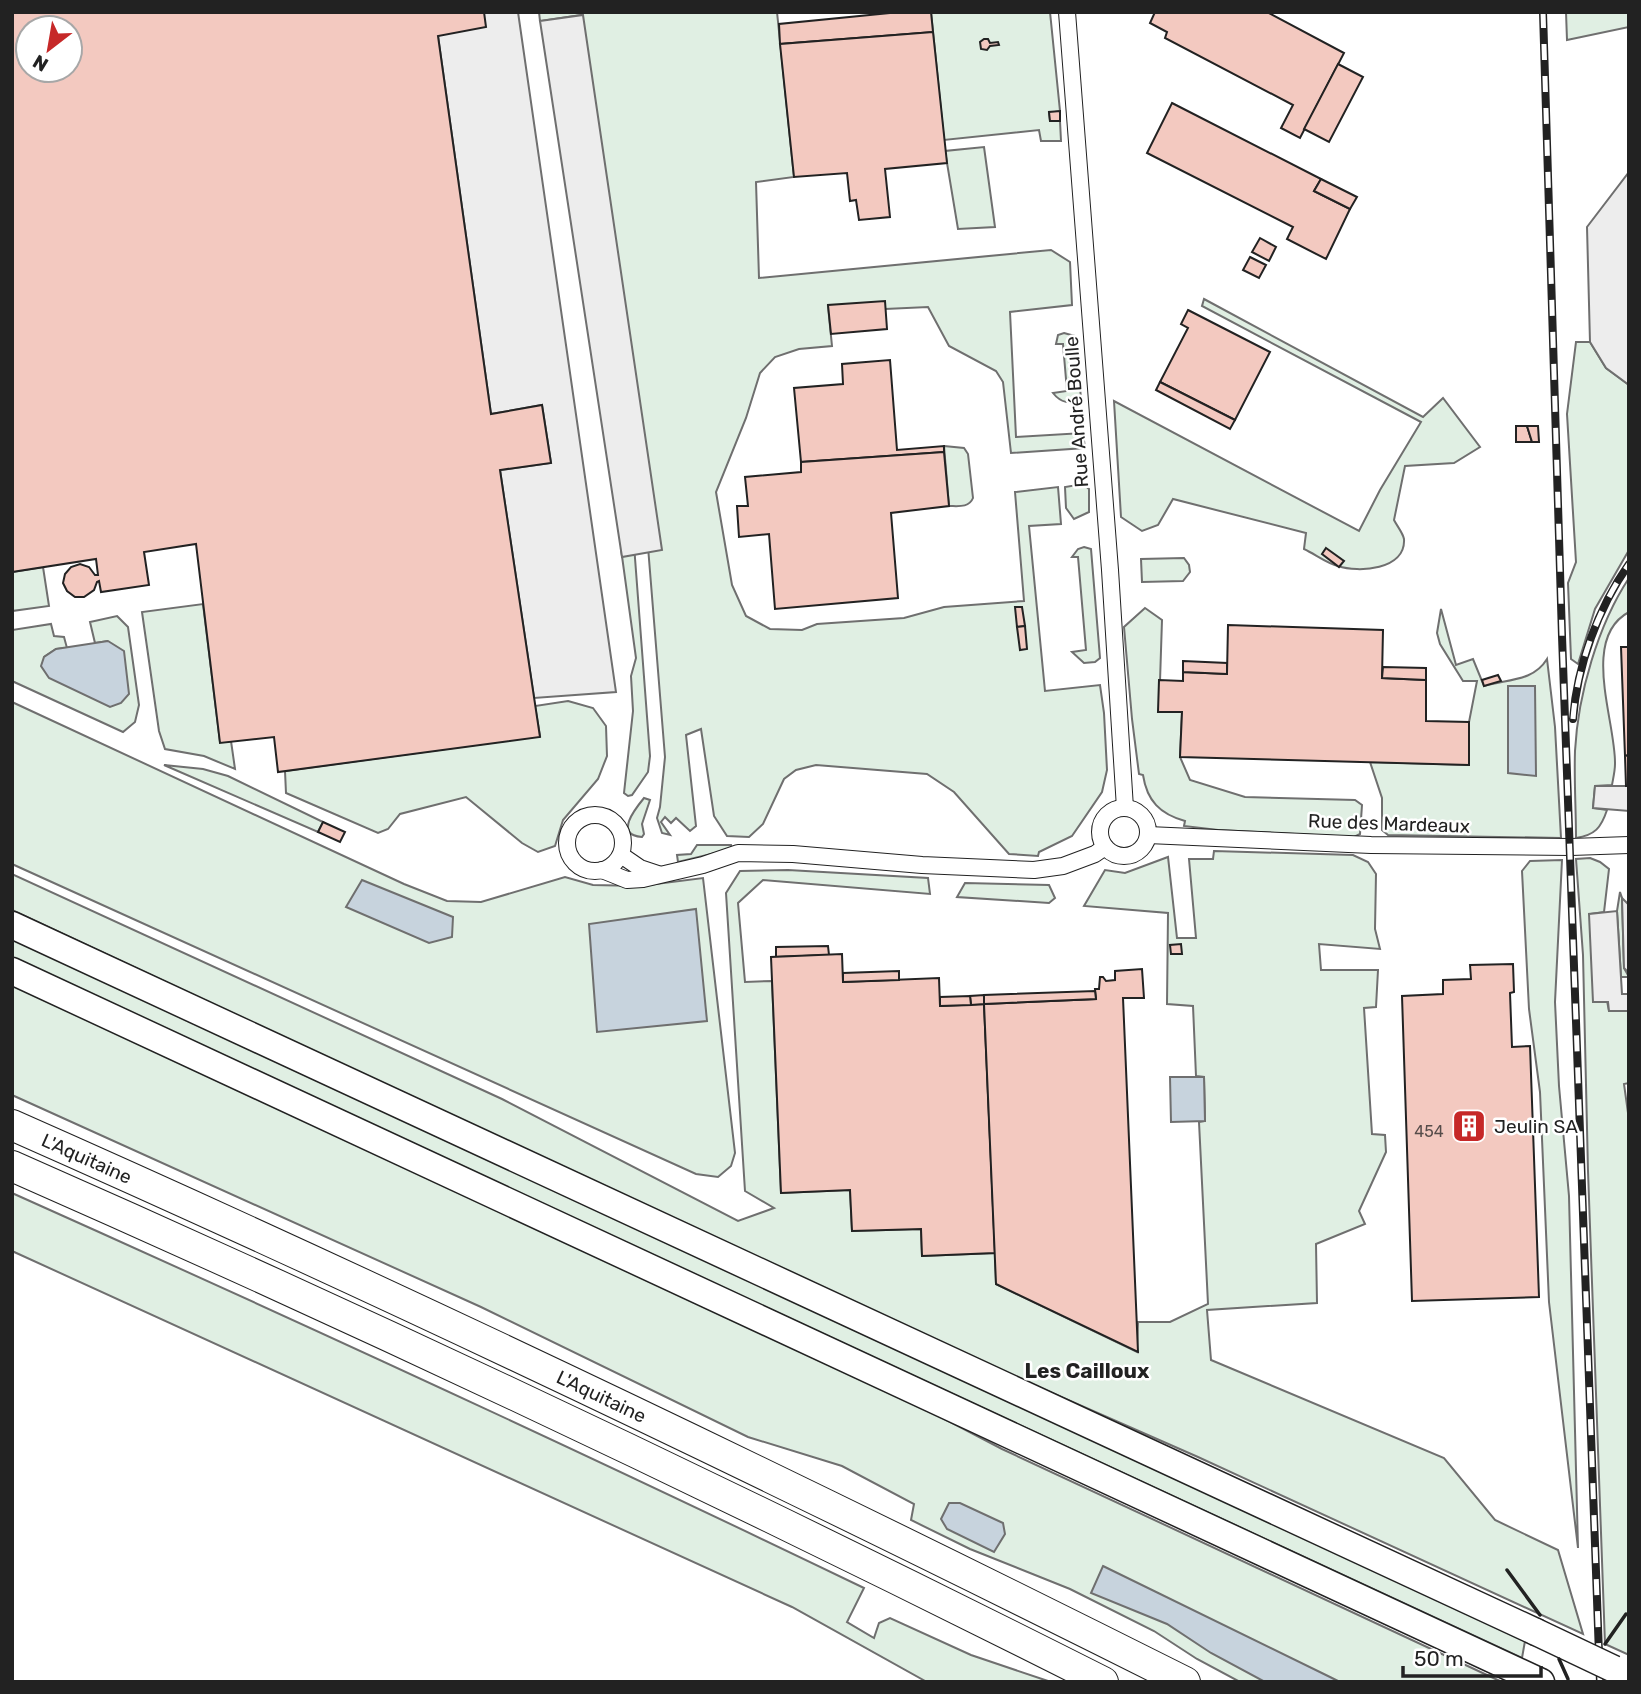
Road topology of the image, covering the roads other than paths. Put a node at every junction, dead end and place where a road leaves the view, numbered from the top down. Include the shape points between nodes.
1 (1067, 12) edge
2 (1125, 808) junction
3 (1148, 835) junction
4 (1629, 845) edge
5 (1105, 847) junction
6 (621, 855) junction
7 (602, 870) junction
8 (658, 874) junction
9 (12, 925) edge
10 (12, 971) edge
11 (12, 1125) edge
12 (12, 1166) edge
13 (1621, 1672) edge
14 (1103, 1682) edge
15 (1185, 1682) edge
16 (1541, 1682) edge

1 - 2 street, Rue André Boulle
2 - 3 street via 1139,814
2 - 5 street via 1105,818 1100,832
3 - 4 street, Rue des Mardeaux via 1383,845
3 - 5 street via 1142,848 1131,855 1117,855
5 - 8 street via 1063,866 1034,870 738,853
6 - 7 street
6 - 7 street via 624,841 609,818 591,815 575,824 567,841 571,857 580,867
6 - 8 street
7 - 8 street via 627,880
9 - 13 main road, bridge
10 - 16 main road
11 - 15 highway, L'Aquitaine via 565,1378
12 - 14 highway, L'Aquitaine via 550,1412

